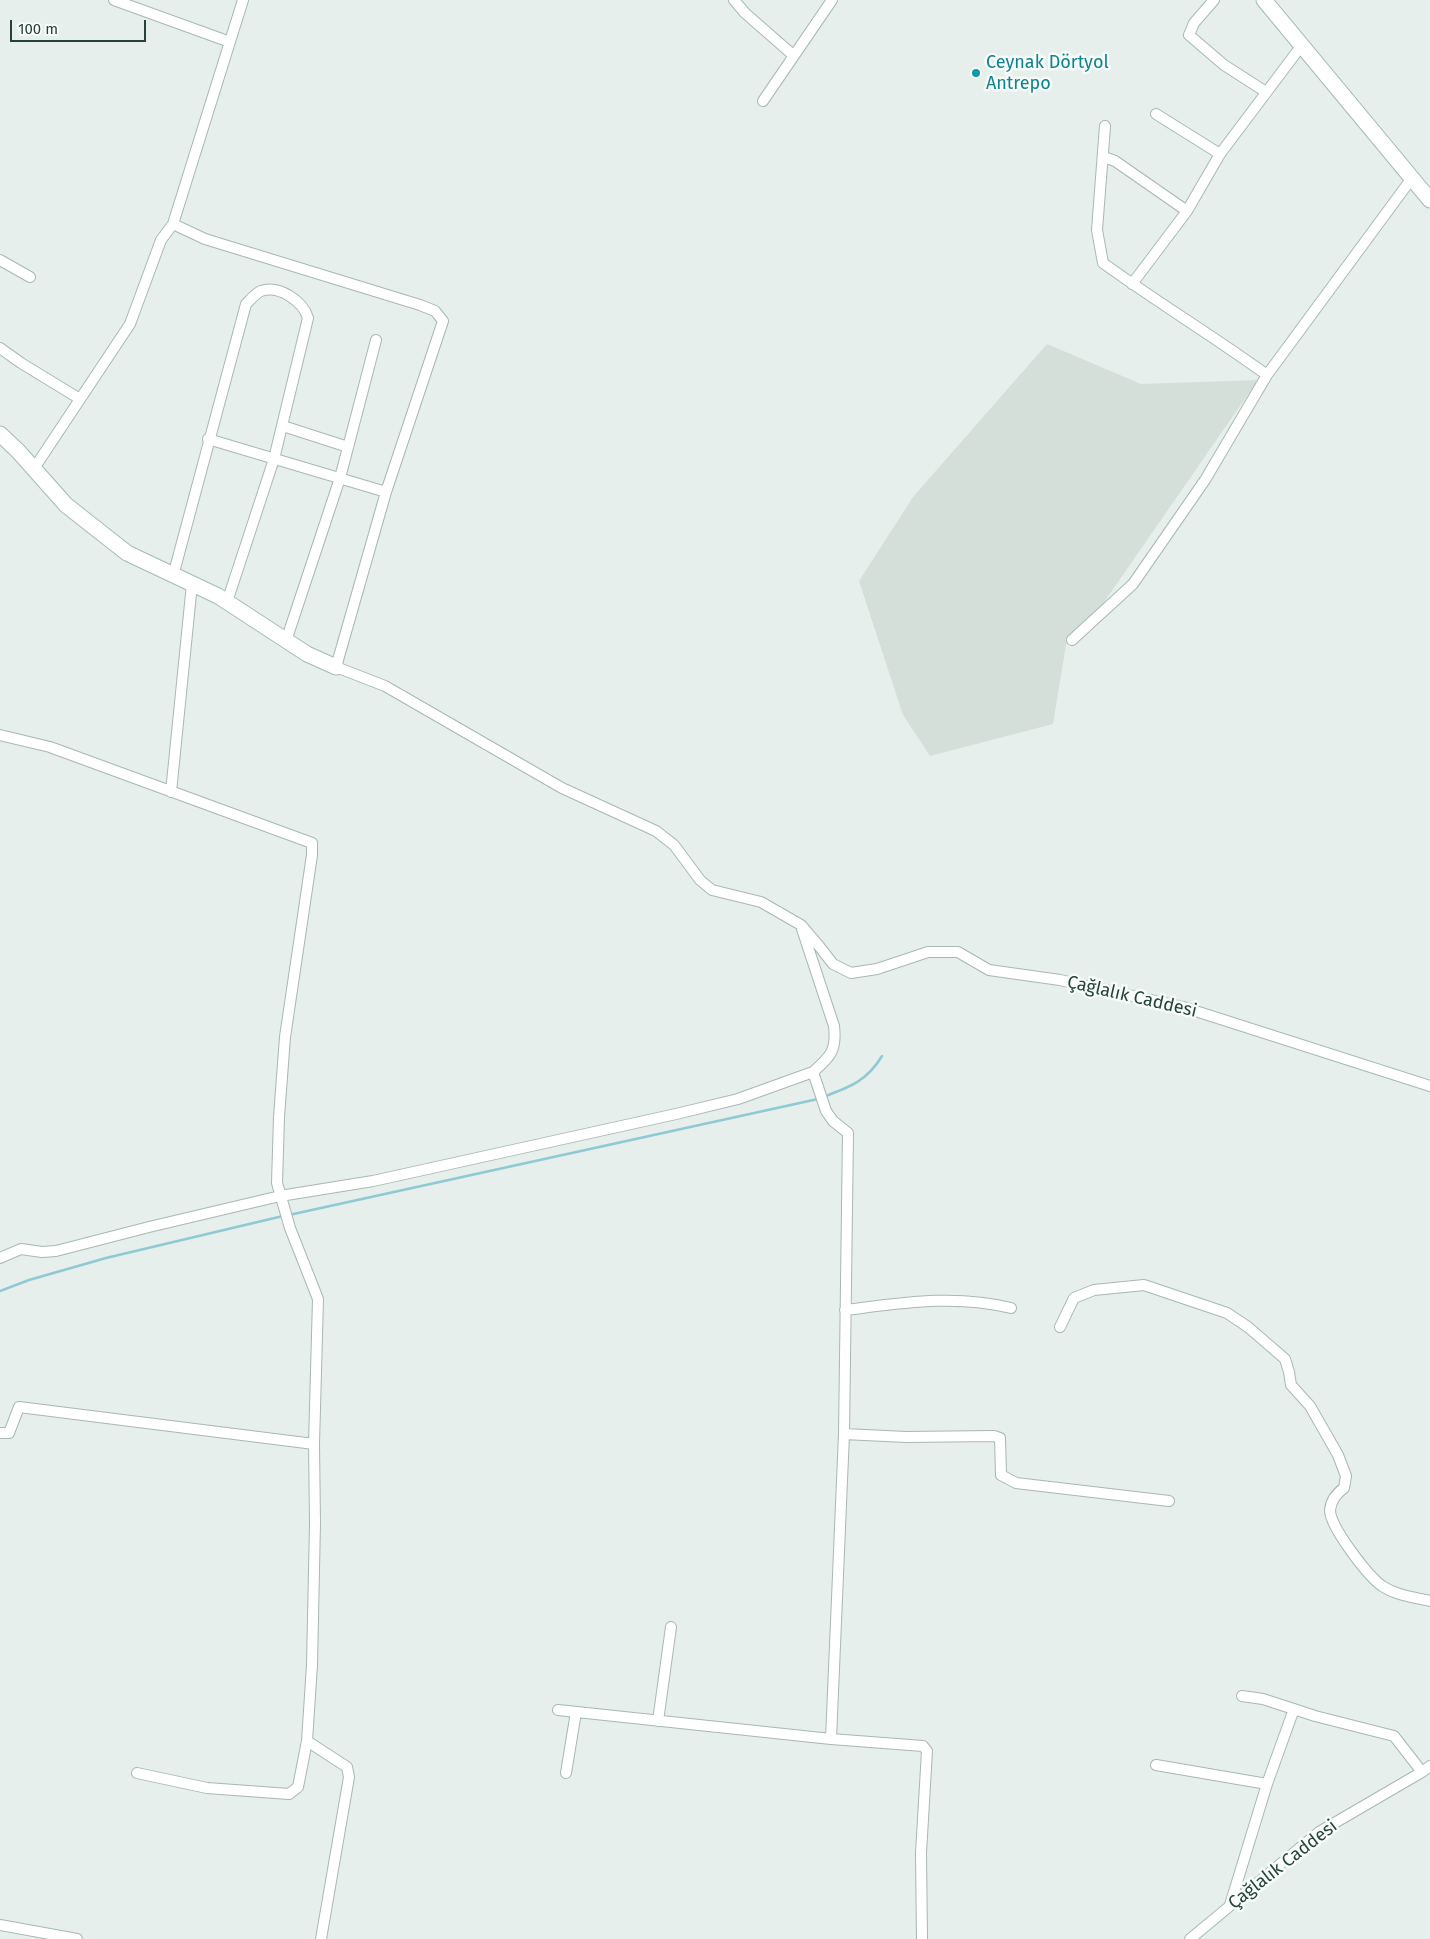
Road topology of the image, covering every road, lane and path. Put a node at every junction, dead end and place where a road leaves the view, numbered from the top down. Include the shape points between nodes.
1 (114, 0) edge
2 (243, 0) edge
3 (734, 0) edge
4 (831, 0) edge
5 (1214, 0) edge
6 (1264, 0) edge
7 (230, 42) junction
8 (1302, 45) junction
9 (793, 55) junction
10 (1266, 92) junction
11 (764, 100) dead end
12 (1156, 114) dead end
13 (1105, 126) dead end
14 (1220, 154) junction
15 (1104, 157) junction
16 (1412, 178) junction
17 (1430, 200) edge
18 (1187, 211) junction
19 (173, 224) junction
20 (0, 260) edge
21 (30, 277) dead end
22 (1132, 284) junction
23 (376, 340) dead end
24 (0, 348) edge
25 (1267, 375) junction
26 (80, 399) junction
27 (283, 426) junction
28 (0, 434) edge
29 (208, 439) junction
30 (348, 447) junction
31 (274, 459) junction
32 (33, 470) junction
33 (340, 478) junction
34 (386, 492) junction
35 (173, 576) junction
36 (192, 584) junction
37 (227, 602) junction
38 (1072, 640) dead end
39 (286, 641) junction
40 (336, 667) junction
41 (0, 735) edge
42 (171, 792) junction
43 (801, 925) junction
44 (813, 1072) junction
45 (1430, 1086) edge
46 (281, 1200) junction
47 (0, 1258) edge
48 (1011, 1308) dead end
49 (845, 1310) junction
50 (1060, 1327) dead end
51 (0, 1433) edge
52 (844, 1434) junction
53 (314, 1444) junction
54 (1169, 1501) dead end
55 (1430, 1602) edge
56 (671, 1627) dead end
57 (1242, 1696) dead end
58 (1294, 1709) junction
59 (558, 1710) dead end
60 (576, 1712) junction
61 (658, 1721) junction
62 (831, 1739) junction
63 (307, 1741) junction
64 (1156, 1765) dead end
65 (1426, 1769) edge
66 (566, 1773) dead end
67 (137, 1774) dead end
68 (1267, 1784) junction
69 (1230, 1906) junction
70 (0, 1925) edge
71 (77, 1939) edge
72 (321, 1939) edge
73 (922, 1939) edge
74 (1190, 1939) edge

1 - 7 street
2 - 7 street
3 - 9 street
4 - 9 street
5 - 10 street via 1194,22 1188,35 1224,65
6 - 8 street
7 - 19 street
8 - 10 street
8 - 16 street
9 - 11 street
10 - 14 street
12 - 14 street
13 - 15 street
14 - 18 street
15 - 18 street via 1115,161
15 - 22 street via 1097,230 1103,264
16 - 17 street
16 - 25 street
18 - 22 street
19 - 26 street via 161,240 130,324
19 - 34 street via 206,239 435,310 443,321
20 - 21 street
22 - 25 street
23 - 30 street
24 - 26 street
25 - 38 street via 1205,480 1133,584
26 - 32 street
27 - 29 street via 308,318 296,300 274,290 260,291 246,304
27 - 30 street
27 - 31 street
28 - 32 street
29 - 31 street
29 - 35 street
30 - 33 street
31 - 33 street
31 - 37 street
32 - 35 street via 66,505 105,537 127,553
33 - 34 street
33 - 39 street
34 - 40 street
35 - 36 street
36 - 37 street
36 - 42 street
37 - 39 street
39 - 40 street
40 - 43 street via 385,686 562,788 656,831 674,845 700,880 712,890 761,902
41 - 42 street via 50,747
42 - 46 street via 312,843 285,1036 277,1183
43 - 44 street via 836,1039 830,1057
43 - 45 street, Çağlalık Caddesi via 833,964 851,973 877,969 928,952 958,952 990,970 1060,980 1183,1007
44 - 46 street via 738,1099 676,1114
44 - 49 street via 826,1111 848,1133
46 - 47 street via 149,1226 56,1251 21,1249
46 - 53 street via 318,1299
48 - 49 street via 963,1300 918,1301
49 - 52 street
50 - 55 street via 1074,1298 1094,1290 1144,1285 1227,1313 1248,1327 1285,1359 1291,1385 1310,1406 1338,1455 1346,1476 1344,1488 1335,1495 1330,1510 1336,1530 1381,1585
51 - 53 street via 9,1433 19,1407
52 - 54 street via 994,1436 1000,1438 1001,1475 1016,1483
52 - 62 street
53 - 63 street via 312,1665
56 - 61 street
57 - 58 street via 1263,1698
58 - 65 street via 1394,1736
58 - 68 street
59 - 60 street
60 - 61 street
60 - 66 street
61 - 62 street
62 - 73 street via 916,1745 924,1746 927,1751 921,1853
63 - 67 street via 298,1787 289,1794 207,1788
63 - 72 street via 347,1767 349,1777
64 - 68 street
65 - 69 street, Çağlalık Caddesi via 1319,1832
68 - 69 street
69 - 74 street, Çağlalık Caddesi
70 - 71 street

